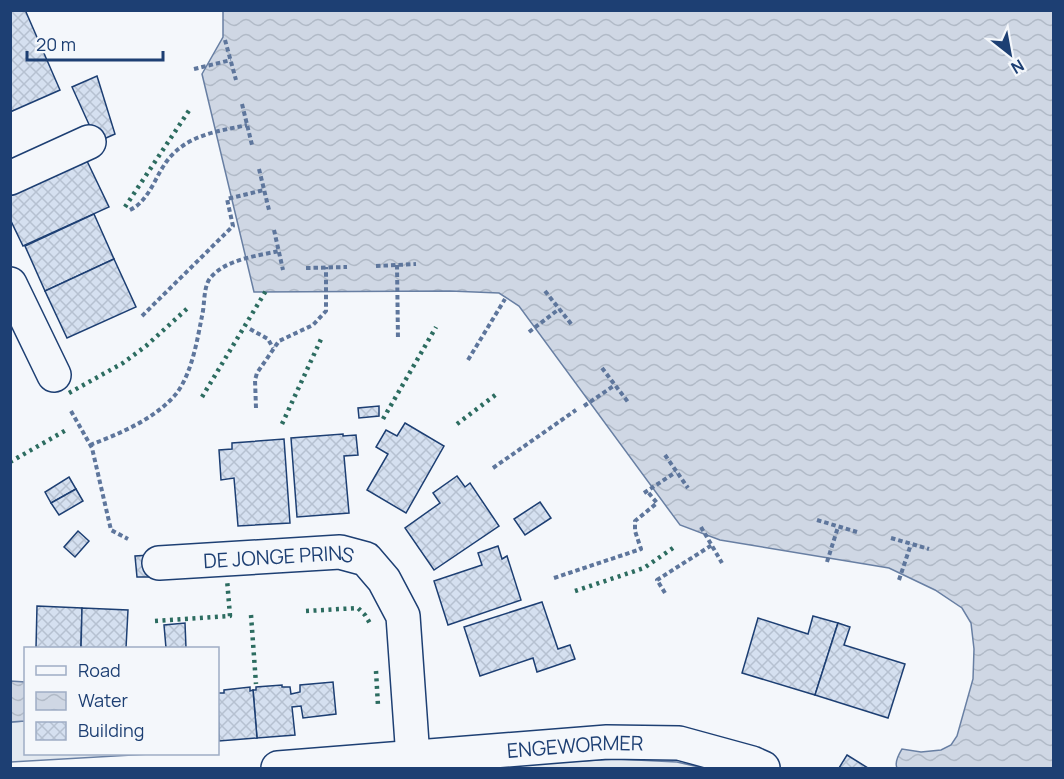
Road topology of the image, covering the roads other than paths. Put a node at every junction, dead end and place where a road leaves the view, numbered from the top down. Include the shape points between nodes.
1 (88, 142) dead end
2 (10, 178) edge
3 (10, 284) edge
4 (54, 375) road end
5 (159, 563) road end
6 (413, 758) junction
7 (278, 768) edge
8 (763, 768) edge

1 - 2 street
3 - 4 street
5 - 6 street, DE JONGE PRINS via 340,552 366,559 384,580 403,616
6 - 7 street, ENGEWORMER
6 - 8 street, ENGEWORMER via 607,742 679,743

